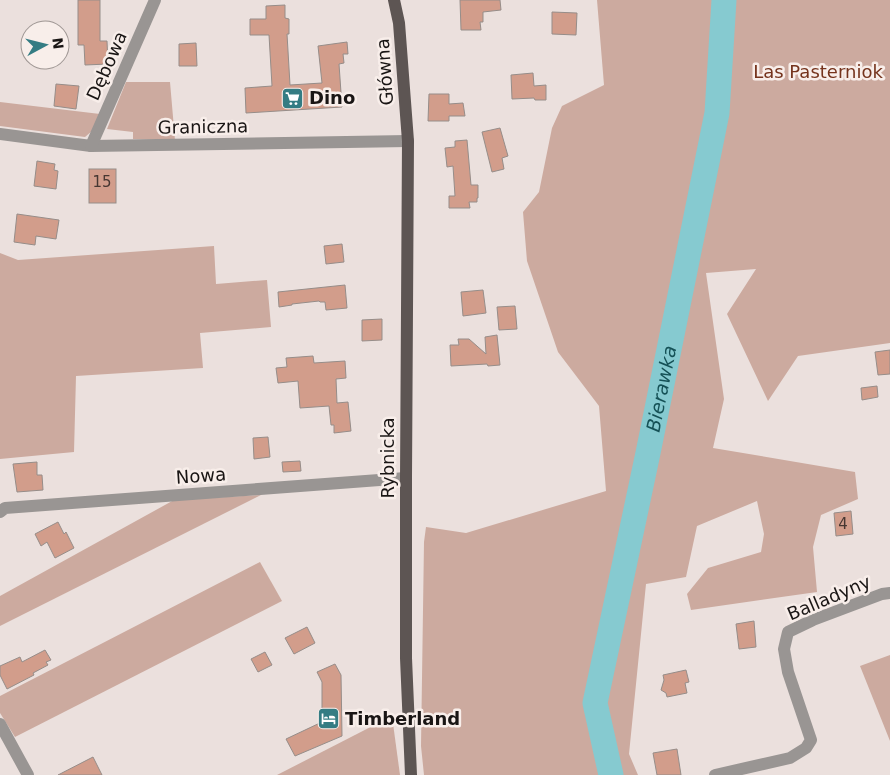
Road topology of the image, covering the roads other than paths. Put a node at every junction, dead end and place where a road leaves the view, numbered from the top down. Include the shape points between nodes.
1 (155, 0) edge
2 (394, 0) edge
3 (0, 134) edge
4 (408, 141) junction
5 (91, 146) junction
6 (406, 478) junction
7 (0, 512) edge
8 (890, 593) edge
9 (0, 724) edge
10 (28, 775) edge
11 (411, 775) edge
12 (714, 775) edge

1 - 5 street, Dębowa
2 - 4 main road, Główna via 399,23
3 - 5 street, Graniczna
4 - 5 street, Graniczna
4 - 6 main road, Rybnicka
6 - 7 street, Nowa via 6,508
6 - 11 main road, Rybnicka via 406,658
8 - 12 street, Balladyny via 788,632 784,649 810,740 806,748 790,758
9 - 10 street

